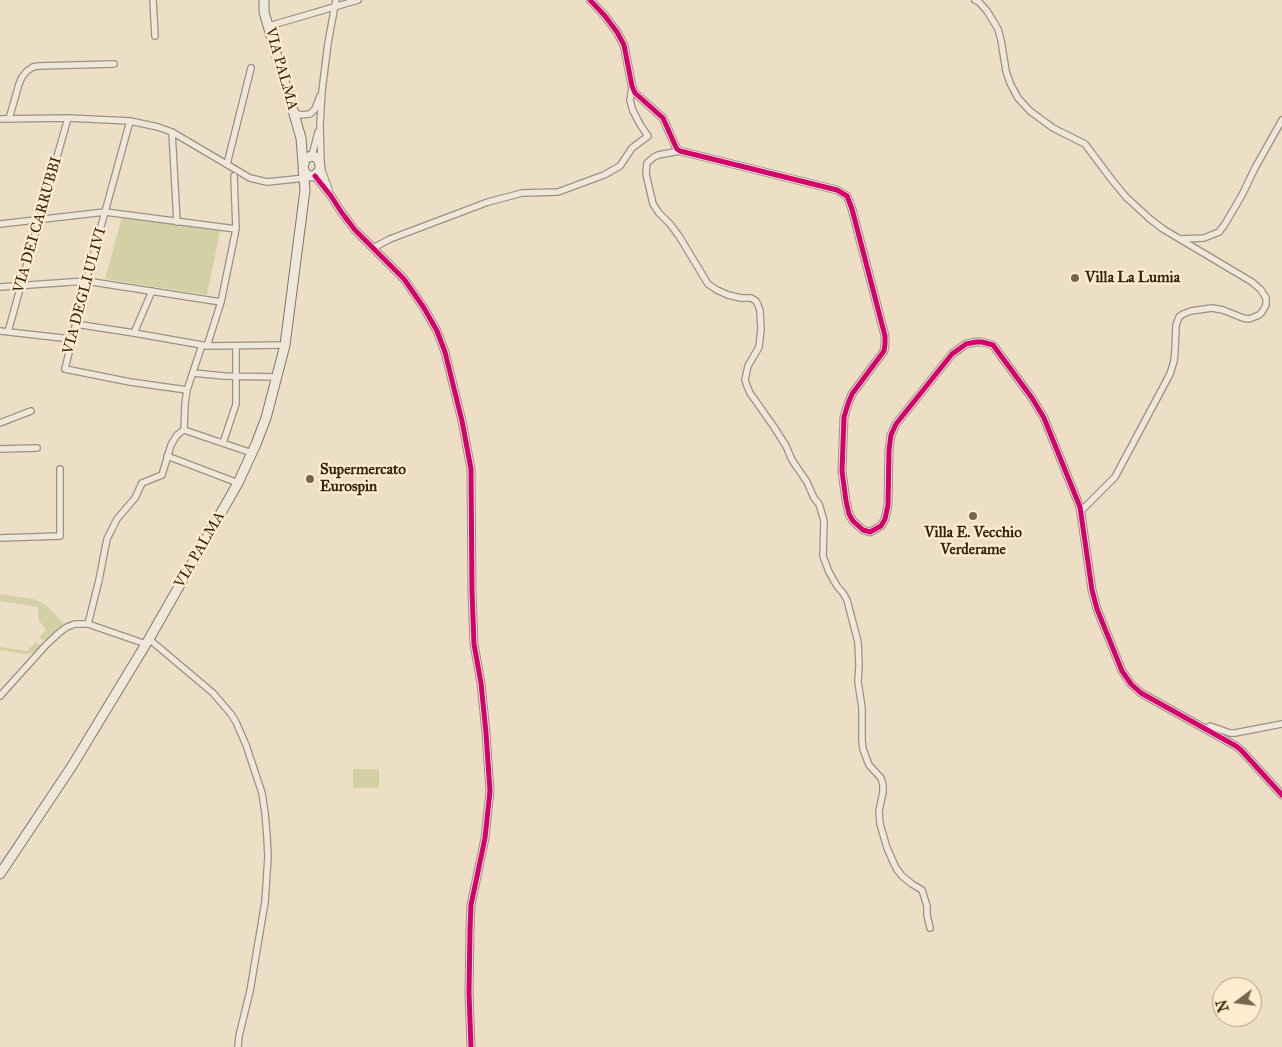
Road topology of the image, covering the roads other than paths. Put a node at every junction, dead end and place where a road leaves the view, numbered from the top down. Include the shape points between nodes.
1 (154, 0) edge
2 (264, 0) edge
3 (336, 0) edge
4 (358, 0) edge
5 (590, 0) edge
6 (977, 1) edge
7 (335, 7) junction
8 (268, 26) junction
9 (155, 36) dead end
10 (114, 64) dead end
11 (251, 68) dead end
12 (632, 86) junction
13 (322, 91) junction
14 (294, 111) junction
15 (68, 118) junction
16 (0, 119) edge
17 (9, 119) junction
18 (1282, 120) edge
19 (130, 122) junction
20 (320, 125) junction
21 (172, 132) junction
22 (301, 138) junction
23 (680, 151) junction
24 (312, 156) junction
25 (228, 164) junction
26 (303, 166) junction
27 (320, 167) junction
28 (234, 176) dead end
29 (311, 177) junction
30 (289, 180) junction
31 (305, 190) junction
32 (331, 196) junction
33 (105, 212) junction
34 (38, 220) junction
35 (177, 222) junction
36 (0, 224) edge
37 (236, 229) junction
38 (1180, 239) junction
39 (373, 248) junction
40 (86, 281) junction
41 (21, 286) junction
42 (0, 287) edge
43 (152, 291) junction
44 (221, 302) junction
45 (75, 324) junction
46 (0, 331) edge
47 (8, 332) junction
48 (134, 333) junction
49 (71, 339) junction
50 (204, 346) junction
51 (236, 346) junction
52 (285, 346) junction
53 (193, 372) junction
54 (236, 377) junction
55 (278, 377) junction
56 (187, 390) junction
57 (31, 411) dead end
58 (0, 423) edge
59 (184, 430) junction
60 (223, 443) junction
61 (37, 448) dead end
62 (0, 449) edge
63 (252, 453) junction
64 (167, 456) junction
65 (60, 468) dead end
66 (238, 483) junction
67 (1081, 511) junction
68 (0, 538) edge
69 (88, 624) junction
70 (148, 642) junction
71 (0, 696) edge
72 (1282, 724) edge
73 (1206, 729) junction
74 (1282, 795) edge
75 (0, 874) edge
76 (930, 928) dead end
77 (238, 1047) edge
78 (471, 1047) edge

1 - 9 street
2 - 8 main road, VIA PALMA
3 - 7 street
4 - 7 street
5 - 12 street via 624,45
6 - 38 street via 998,29 1006,71 1023,104 1042,121 1085,144 1126,197 1150,219
7 - 8 street
7 - 13 street
8 - 14 main road, VIA PALMA
10 - 17 street via 33,67 22,77
11 - 25 street
12 - 23 street via 640,98 663,118 674,146
12 - 39 street via 630,100 633,111 648,136 632,148 620,166 558,192 522,193 488,202
13 - 14 street via 310,114 299,115
13 - 20 street
14 - 22 main road, VIA PALMA
15 - 17 street
15 - 19 street
15 - 34 street, VIA DEI CARRUBBI
16 - 17 street
18 - 38 street via 1220,232 1204,238
19 - 21 street
19 - 33 street, VIA DEGLI ULIVI
20 - 24 street
20 - 27 street
21 - 25 street
21 - 35 street
22 - 24 main road
22 - 26 main road
23 - 67 street via 837,190 850,202 886,344 852,394 844,417 842,471 849,514 859,527 870,532 881,526 885,519 889,450 896,424 952,354 966,344 976,342 993,345 1032,398 1044,418
23 - 76 street via 654,157 647,163 646,174 653,204 679,236 708,284 728,295 751,298 758,305 759,347 748,366 746,386 819,504 824,521 823,556 828,572 847,600 858,642 862,741 869,765 883,785 880,824 896,868 922,890
24 - 26 main road via 305,159
24 - 27 main road via 319,161
25 - 30 street via 250,178 267,182
26 - 29 main road
26 - 30 street via 296,177
27 - 29 main road via 318,174
27 - 32 street
28 - 37 street
29 - 30 street
29 - 31 main road
29 - 32 street
30 - 31 street
31 - 52 main road, VIA PALMA
32 - 39 street via 355,230
33 - 34 street
33 - 35 street
33 - 40 street, VIA DEGLI ULIVI
34 - 36 street
34 - 41 street, VIA DEI CARRUBBI
35 - 37 street
37 - 44 street
38 - 67 street via 1252,282 1264,295 1265,308 1249,319 1212,308 1191,311 1179,317 1170,374 1115,477
39 - 78 street via 404,279 437,331 445,352 471,469 474,644 481,683 490,791 485,838 471,905
40 - 41 street
40 - 43 street
40 - 45 street, VIA DEGLI ULIVI
41 - 42 street
41 - 47 street, VIA DEI CARRUBBI
43 - 44 street
43 - 48 street
44 - 50 street
45 - 48 street
45 - 49 street, VIA DEGLI ULIVI
46 - 47 street
47 - 49 street
48 - 50 street
49 - 56 street, VIA DEGLI ULIVI via 65,369
50 - 51 street
50 - 53 street
51 - 52 street
51 - 54 street
52 - 55 main road, VIA PALMA
53 - 54 street
53 - 56 street
54 - 55 street
54 - 60 street via 236,404
55 - 63 main road, VIA PALMA
56 - 59 street
57 - 58 street
59 - 60 street
59 - 64 street via 177,435
60 - 63 street
61 - 62 street
63 - 66 main road, VIA PALMA
64 - 66 street
64 - 69 street via 162,475 142,483 107,539
65 - 68 street via 60,536
66 - 70 main road, VIA PALMA
67 - 73 street via 1092,590 1122,671 1141,693
69 - 70 street
69 - 71 street via 75,624 60,632
70 - 75 main road, VIA PALMA via 72,766
70 - 77 street via 213,693 231,714 262,792 268,850 265,902
72 - 73 street via 1236,733 1210,726
73 - 74 street via 1241,750

